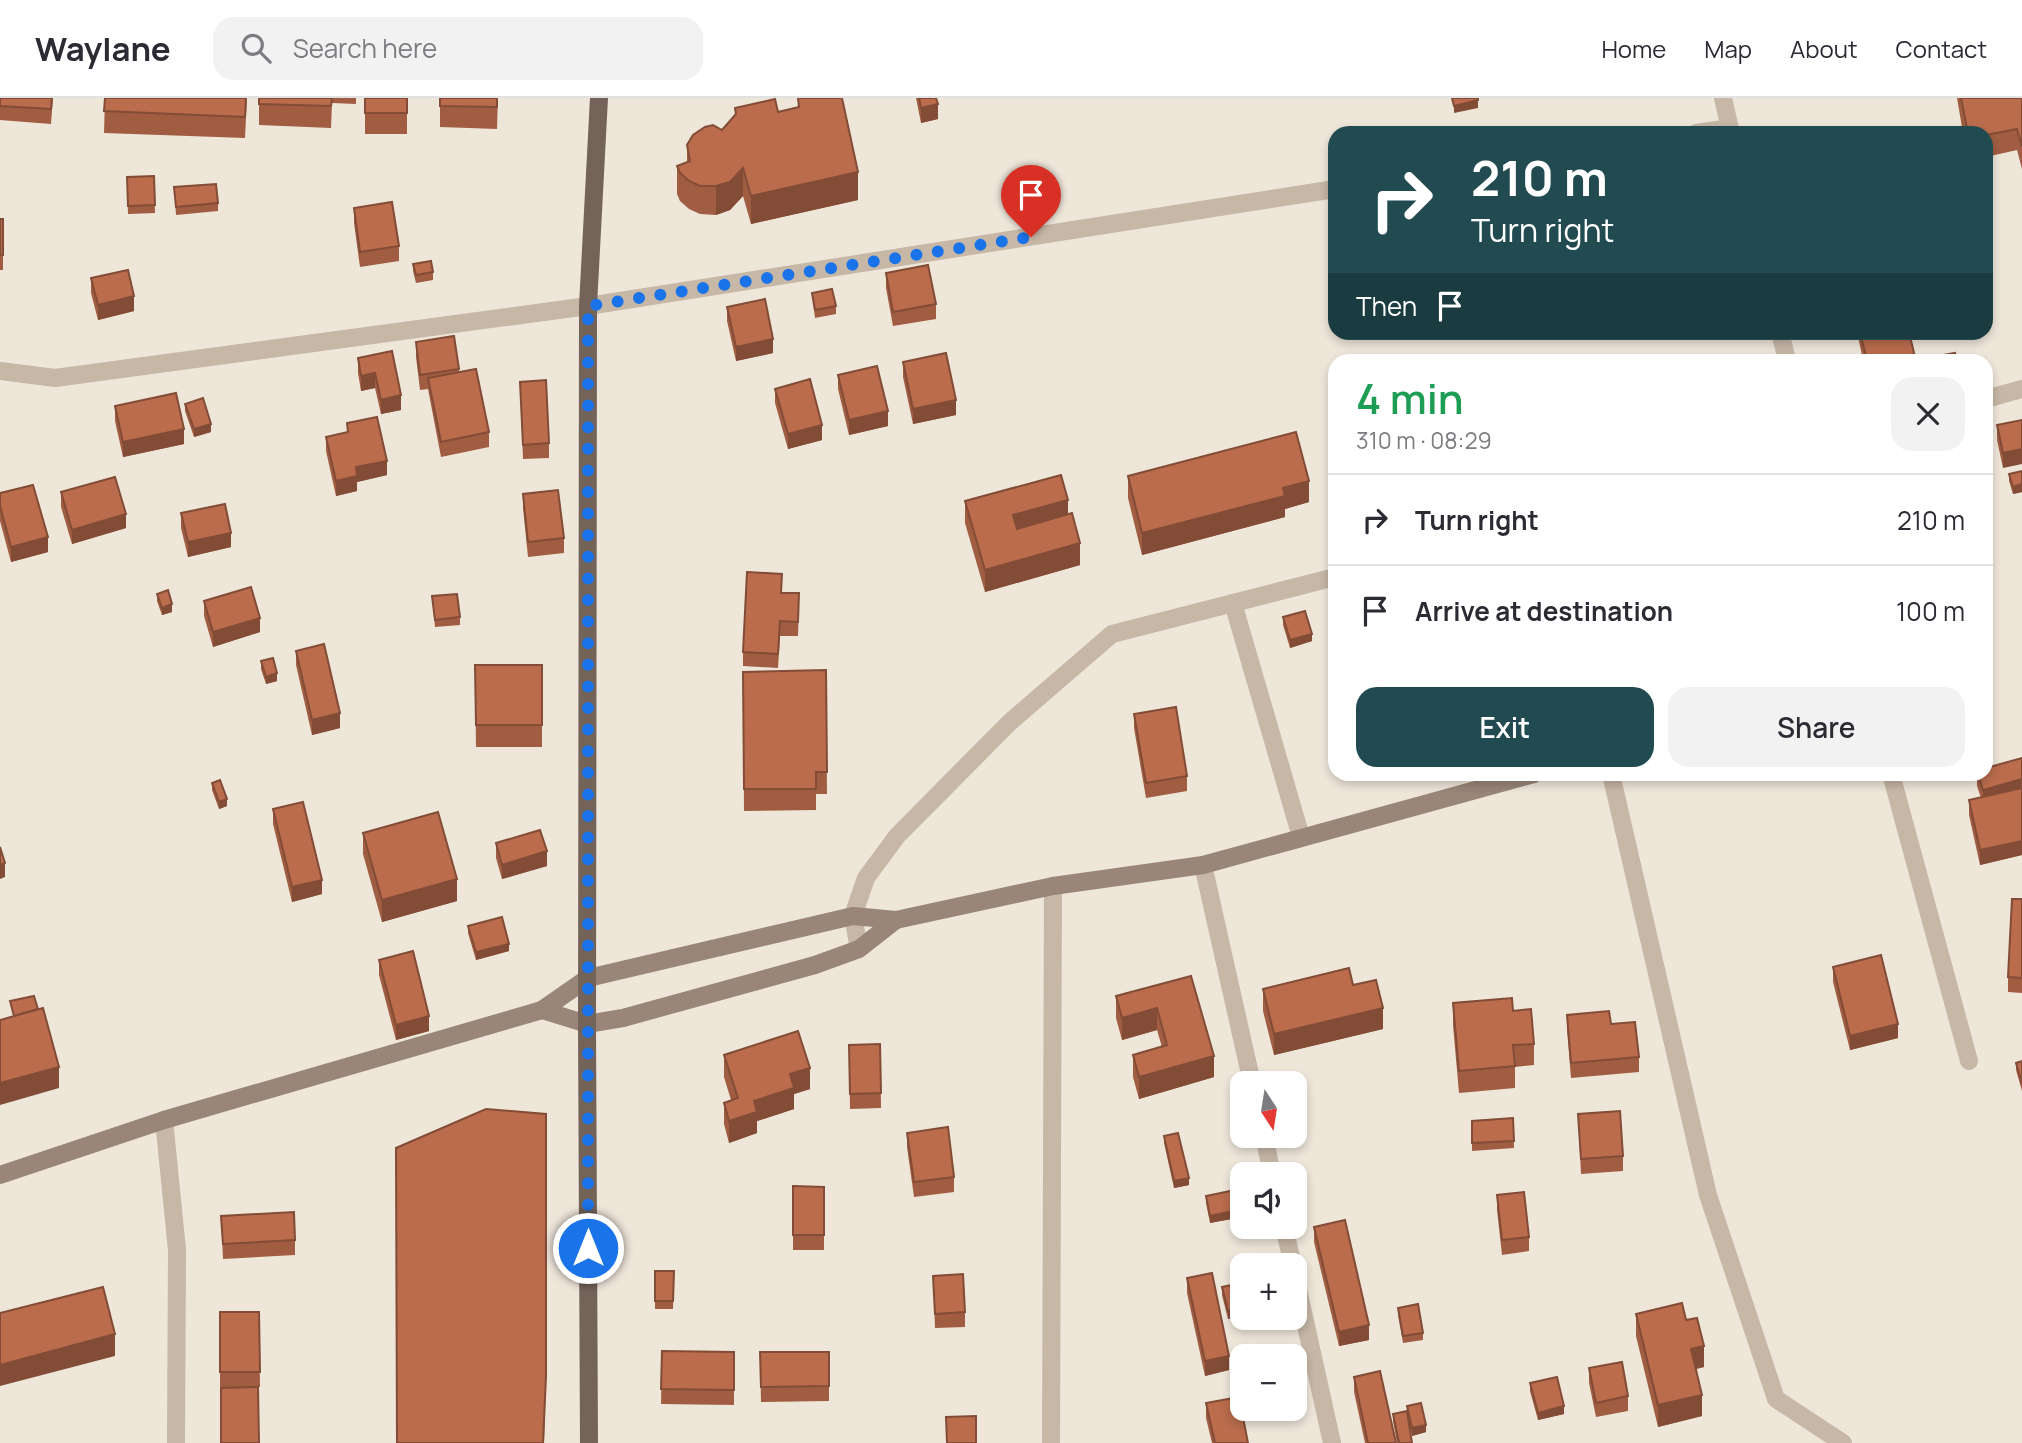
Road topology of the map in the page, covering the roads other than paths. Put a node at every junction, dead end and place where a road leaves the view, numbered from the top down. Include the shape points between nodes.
1 (599, 98) edge
2 (1723, 98) edge
3 (1729, 126) edge
4 (1328, 190) edge
5 (588, 306) junction
6 (0, 371) edge
7 (2022, 389) edge
8 (1993, 397) edge
9 (1328, 579) edge
10 (1233, 603) junction
11 (1508, 781) edge
12 (1613, 781) edge
13 (1893, 781) edge
14 (1301, 837) junction
15 (1203, 864) junction
16 (1053, 886) junction
17 (853, 916) junction
18 (896, 920) junction
19 (859, 949) junction
20 (588, 978) junction
21 (542, 1010) junction
22 (587, 1024) junction
23 (1969, 1061) dead end
24 (1249, 1071) edge
25 (164, 1120) junction
26 (0, 1175) edge
27 (1307, 1330) edge
28 (176, 1443) edge
29 (589, 1443) edge
30 (1051, 1443) edge
31 (1332, 1443) edge
32 (1843, 1443) edge

1 - 5 main road
2 - 3 street
4 - 5 street
5 - 6 street via 55,378
5 - 20 main road
7 - 8 street
9 - 10 street
10 - 14 street
10 - 17 street via 1112,634 1010,722 897,836 866,878
11 - 14 street
12 - 32 street via 1707,1195 1776,1399
13 - 23 street
14 - 15 street
15 - 16 street
15 - 24 street
16 - 18 street
16 - 30 street
17 - 18 street
17 - 19 street
17 - 20 street
18 - 19 street
19 - 22 street via 623,1018
20 - 21 street
20 - 22 main road
21 - 22 street
21 - 25 street
22 - 29 main road
25 - 26 street
25 - 28 street via 177,1250
27 - 31 street

